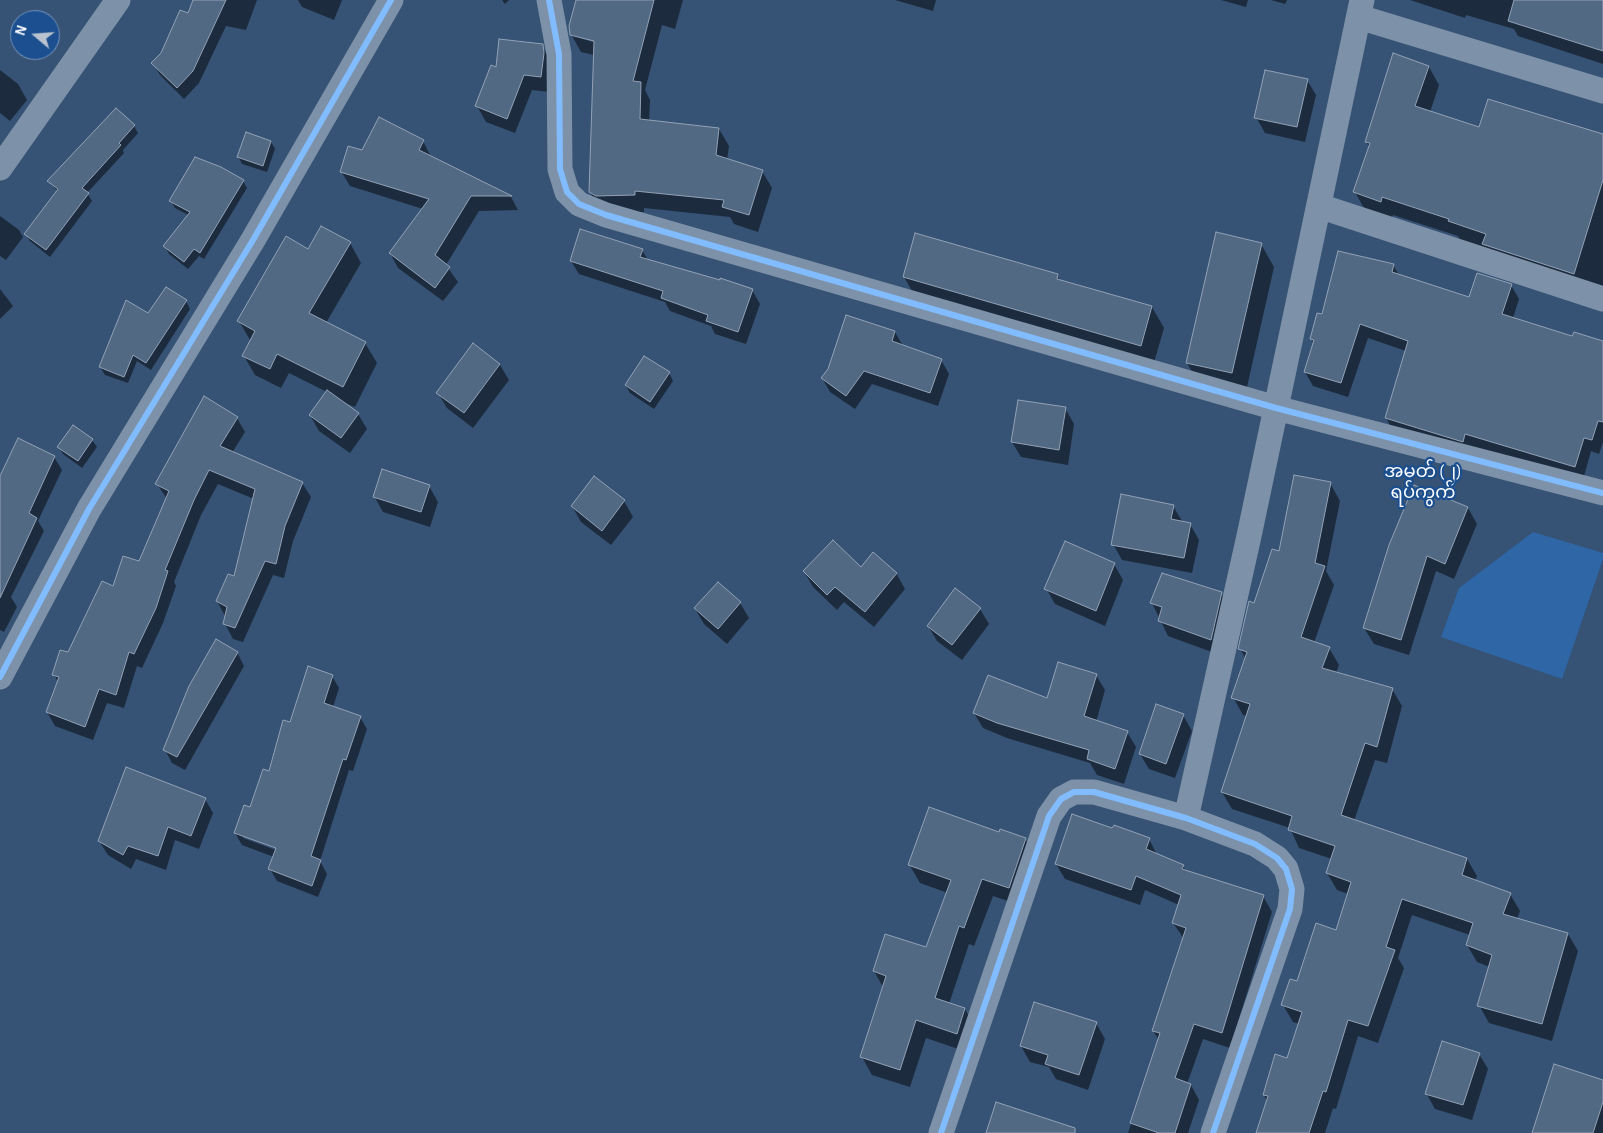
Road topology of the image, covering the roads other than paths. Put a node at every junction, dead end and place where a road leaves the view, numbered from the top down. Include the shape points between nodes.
1 (118, 0) edge
2 (391, 0) edge
3 (549, 0) edge
4 (1360, 8) edge
5 (1603, 91) edge
6 (0, 168) edge
7 (1318, 206) junction
8 (1603, 299) edge
9 (1276, 408) junction
10 (1603, 493) edge
11 (1, 674) edge
12 (1186, 818) junction
13 (941, 1133) edge
14 (1213, 1133) edge

1 - 6 street
2 - 11 street via 254,240 89,509
3 - 9 street via 559,54 560,169 567,192 579,204
4 - 5 street
4 - 7 street
7 - 8 street
7 - 9 street
9 - 10 street
9 - 12 street
12 - 13 street via 1094,792 1074,792 1061,798 1049,816 1024,885
12 - 14 street via 1255,844 1278,858 1286,869 1292,889 1290,909

